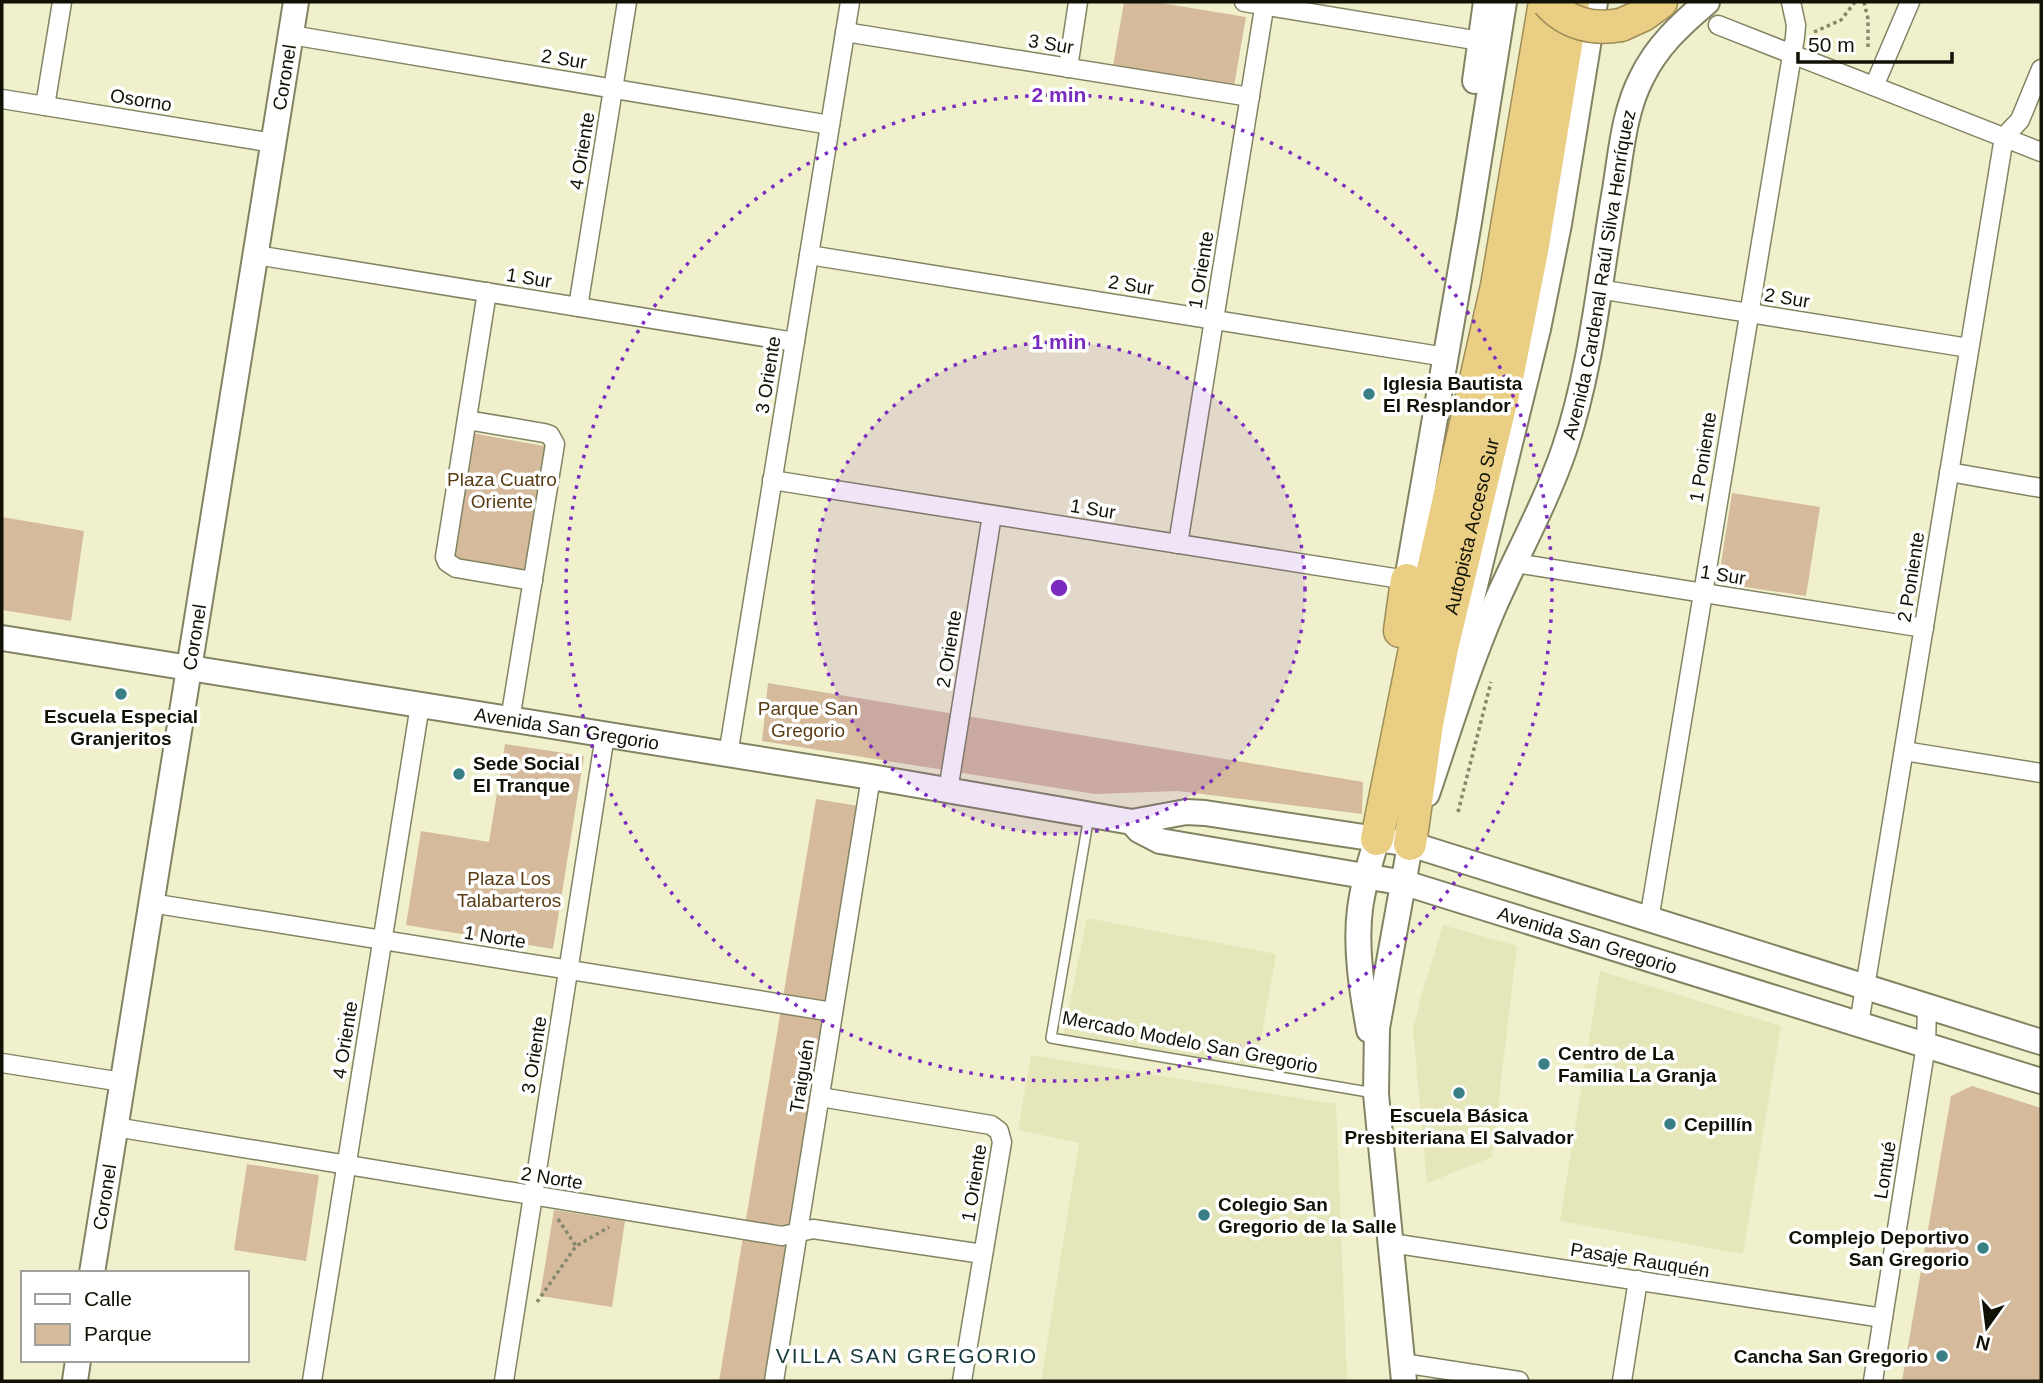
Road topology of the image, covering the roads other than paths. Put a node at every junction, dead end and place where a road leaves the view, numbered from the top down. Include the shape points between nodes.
1 (62, 2) edge
2 (296, 2) edge
3 (627, 2) edge
4 (850, 2) edge
5 (1078, 2) edge
6 (1244, 2) edge
7 (1486, 2) edge
8 (1504, 2) edge
9 (1546, 2) edge
10 (1573, 2) edge
11 (1595, 2) edge
12 (1661, 2) edge
13 (1707, 2) edge
14 (1791, 2) edge
15 (1910, 2) edge
16 (1265, 4) edge
17 (1718, 24) dead end
18 (845, 32) junction
19 (291, 35) junction
20 (1480, 41) junction
21 (1794, 45) junction
22 (1068, 68) junction
23 (2041, 69) edge
24 (1875, 85) junction
25 (613, 89) junction
26 (1250, 97) junction
27 (2, 99) edge
28 (46, 106) junction
29 (830, 125) junction
30 (2004, 137) junction
31 (274, 143) junction
32 (2041, 152) edge
33 (1469, 222) junction
34 (256, 255) junction
35 (809, 255) junction
36 (1598, 289) junction
37 (486, 292) junction
38 (578, 307) junction
39 (1748, 313) junction
40 (1214, 320) junction
41 (795, 342) junction
42 (1969, 348) junction
43 (1446, 357) junction
44 (467, 420) junction
45 (1949, 472) junction
46 (772, 480) junction
47 (2041, 488) edge
48 (992, 515) junction
49 (1178, 544) junction
50 (1515, 563) junction
51 (1407, 580) junction
52 (533, 581) junction
53 (1702, 593) junction
54 (1924, 628) junction
55 (2, 638) edge
56 (189, 668) junction
57 (420, 705) junction
58 (510, 720) junction
59 (605, 735) junction
60 (1904, 751) junction
61 (727, 755) junction
62 (1394, 756) junction
63 (2041, 773) edge
64 (871, 777) junction
65 (948, 791) junction
66 (1089, 814) junction
67 (1132, 822) junction
68 (1377, 839) junction
69 (1410, 844) junction
70 (1366, 876) junction
71 (1405, 883) junction
72 (150, 903) junction
73 (1649, 919) junction
74 (382, 940) junction
75 (568, 970) junction
76 (1865, 987) junction
77 (1927, 1006) junction
78 (833, 1012) junction
79 (1859, 1024) junction
80 (2041, 1042) edge
81 (1926, 1045) junction
82 (1375, 1054) junction
83 (2, 1063) edge
84 (2041, 1081) edge
85 (122, 1082) junction
86 (1376, 1094) junction
87 (820, 1097) junction
88 (115, 1127) junction
89 (347, 1165) junction
90 (533, 1196) junction
91 (798, 1233) junction
92 (1391, 1243) junction
93 (983, 1254) junction
94 (92, 1271) edge
95 (1638, 1280) junction
96 (1883, 1318) junction
97 (78, 1362) edge
98 (1403, 1372) edge
99 (75, 1381) edge
100 (312, 1381) edge
101 (504, 1381) edge
102 (774, 1381) edge
103 (962, 1381) edge
104 (1518, 1381) edge
105 (1622, 1381) edge
106 (1873, 1381) edge

1 - 28 street
2 - 19 main road, Coronel
3 - 25 street, 4 Oriente
4 - 18 street, 3 Oriente
5 - 22 street
6 - 16 street
7 - 20 main road
8 - 33 main road
9 - 12 highway, bridge via 1584,25 1609,27 1643,15
9 - 62 highway, Autopista Acceso Sur via 1497,286
10 - 69 highway, Autopista Acceso Sur via 1521,309 1442,648
11 - 69 main road via 1538,329
13 - 36 main road, Avenida Cardenal Raúl Silva Henríquez via 1662,44 1635,91
14 - 21 street, 1 Poniente
15 - 24 street
16 - 20 street
16 - 26 street, 1 Oriente
17 - 21 street
18 - 22 street, 3 Sur
18 - 29 street, 3 Oriente
19 - 25 street, 2 Sur
19 - 31 main road, Coronel
20 - 33 main road via 1471,120
21 - 24 street
21 - 39 street, 1 Poniente
22 - 26 street, 3 Sur
23 - 30 street via 2021,120
24 - 30 street
25 - 29 street, 2 Sur
25 - 38 street, 4 Oriente
26 - 40 street, 1 Oriente
27 - 28 street, Osorno
28 - 31 street, Osorno
29 - 35 street, 3 Oriente
30 - 32 street
30 - 42 street, 2 Poniente
31 - 34 main road, Coronel
33 - 43 main road
34 - 37 street, 1 Sur
34 - 56 main road, Coronel
35 - 40 street, 2 Sur
35 - 41 street, 3 Oriente
36 - 39 street, 2 Sur
36 - 50 main road, Avenida Cardenal Raúl Silva Henríquez via 1574,416 1551,483
37 - 38 street, 1 Sur
37 - 44 street
38 - 41 street, 1 Sur
39 - 42 street, 2 Sur
39 - 53 street, 1 Poniente
40 - 43 street, 2 Sur
40 - 49 street, 1 Oriente
41 - 46 street, 3 Oriente
42 - 45 street, 2 Poniente
43 - 51 main road
44 - 52 street via 447,562 456,568
44 - 52 street via 544,433 555,444
45 - 47 street
45 - 54 street, 2 Poniente
46 - 48 street, 1 Sur
46 - 61 street, 3 Oriente
48 - 49 street, 1 Sur
48 - 65 street, 2 Oriente
49 - 51 street, 1 Sur
50 - 53 street, 1 Sur
50 - 69 main road, Avenida Cardenal Raúl Silva Henríquez via 1472,662
51 - 62 highway
52 - 58 street
53 - 54 street, 1 Sur
53 - 73 street, 1 Poniente
54 - 60 street, 2 Poniente
55 - 56 main road, Avenida San Gregorio
56 - 57 main road, Avenida San Gregorio
56 - 72 main road, Coronel
57 - 58 main road, Avenida San Gregorio
57 - 74 street, 4 Oriente
58 - 59 main road, Avenida San Gregorio
59 - 61 main road, Avenida San Gregorio
59 - 75 street, 3 Oriente
60 - 63 street
60 - 76 street, 2 Poniente
61 - 64 main road, Avenida San Gregorio
62 - 68 highway, Autopista Acceso Sur
64 - 65 main road, Avenida San Gregorio
64 - 78 street, Traiguén
65 - 66 main road, Avenida San Gregorio
66 - 67 main road, Avenida San Gregorio
66 - 86 lane, Mercado Modelo San Gregorio via 1051,1038
67 - 68 main road, Avenida San Gregorio via 1186,812
67 - 70 main road, Avenida San Gregorio via 1160,841
68 - 69 main road, Avenida San Gregorio
68 - 70 main road
69 - 71 main road
69 - 73 main road, Avenida San Gregorio
70 - 71 main road, Avenida San Gregorio
70 - 82 main road via 1359,944
71 - 79 main road, Avenida San Gregorio
71 - 82 main road via 1380,1003
72 - 74 street, 1 Norte
72 - 85 main road, Coronel
73 - 76 main road, Avenida San Gregorio
74 - 75 street, 1 Norte
74 - 89 street, 4 Oriente
75 - 78 street, 1 Norte
75 - 90 street, 3 Oriente
76 - 77 main road, Avenida San Gregorio
76 - 79 street, 2 Poniente
77 - 80 main road, Avenida San Gregorio
77 - 81 street, Lontué
78 - 87 street, Traiguén
79 - 81 main road, Avenida San Gregorio
81 - 84 main road, Avenida San Gregorio
81 - 96 street, Lontué
82 - 86 main road
83 - 85 street
85 - 88 main road, Coronel
86 - 92 main road
87 - 91 street, Traiguén
87 - 93 street, 1 Oriente via 990,1125 999,1131 1002,1142
88 - 89 street, 2 Norte
88 - 94 main road, Coronel
89 - 90 street, 2 Norte
89 - 100 street, 4 Oriente
90 - 91 street, 2 Norte via 782,1236
90 - 101 street, 3 Oriente
91 - 93 street, 2 Norte via 813,1229
91 - 102 street, Traiguén
92 - 95 street, Pasaje Rauquén
92 - 98 main road
93 - 103 street, 1 Oriente
95 - 96 street, Pasaje Rauquén
95 - 105 street
96 - 106 street, Lontué
97 - 99 main road
98 - 104 street

